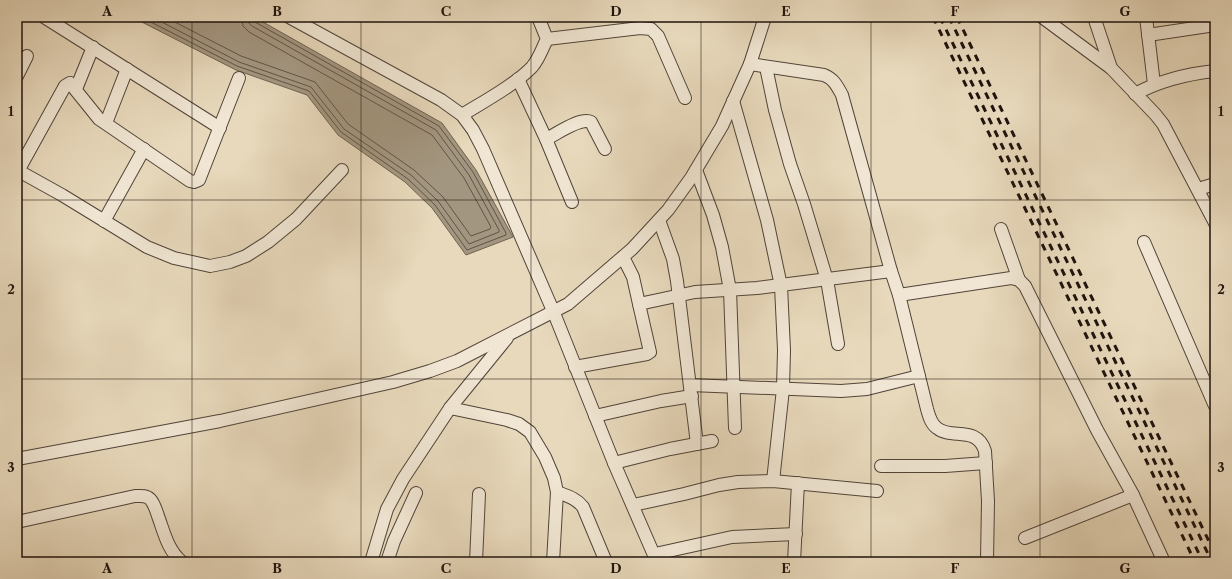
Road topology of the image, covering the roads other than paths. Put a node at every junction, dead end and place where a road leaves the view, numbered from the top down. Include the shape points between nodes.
1 (44, 17) edge
2 (288, 17) edge
3 (538, 17) edge
4 (765, 17) edge
5 (1042, 17) edge
6 (1094, 17) edge
7 (1146, 17) edge
8 (1215, 25) edge
9 (1148, 35) junction
10 (547, 40) junction
11 (93, 47) junction
12 (27, 56) dead end
13 (750, 64) junction
14 (766, 67) junction
15 (1111, 68) junction
16 (127, 69) junction
17 (1215, 71) edge
18 (17, 76) edge
19 (240, 78) dead end
20 (518, 79) junction
21 (1154, 84) junction
22 (76, 89) junction
23 (1135, 94) junction
24 (685, 98) dead end
25 (733, 101) junction
26 (462, 115) junction
27 (106, 123) junction
28 (220, 128) junction
29 (546, 139) junction
30 (605, 148) dead end
31 (144, 149) junction
32 (18, 170) edge
33 (342, 170) dead end
34 (696, 170) junction
35 (1215, 184) edge
36 (1198, 189) junction
37 (572, 202) dead end
38 (659, 220) junction
39 (104, 221) junction
40 (1215, 223) edge
41 (1001, 229) dead end
42 (1144, 242) dead end
43 (623, 257) junction
44 (891, 271) junction
45 (827, 280) junction
46 (1019, 280) junction
47 (781, 286) junction
48 (730, 290) junction
49 (679, 295) junction
50 (899, 295) junction
51 (639, 304) junction
52 (554, 313) junction
53 (509, 335) junction
54 (838, 344) dead end
55 (575, 367) junction
56 (919, 376) junction
57 (734, 387) junction
58 (783, 389) junction
59 (691, 390) junction
60 (1215, 406) edge
61 (450, 408) junction
62 (595, 416) junction
63 (735, 428) dead end
64 (712, 441) dead end
65 (698, 444) junction
66 (17, 459) edge
67 (614, 463) junction
68 (986, 463) junction
69 (881, 466) dead end
70 (773, 481) junction
71 (798, 483) junction
72 (877, 491) dead end
73 (557, 492) junction
74 (416, 494) dead end
75 (479, 494) dead end
76 (1133, 495) junction
77 (633, 505) junction
78 (17, 522) edge
79 (796, 534) junction
80 (1025, 538) dead end
81 (656, 558) edge
82 (182, 562) edge
83 (371, 562) edge
84 (387, 562) edge
85 (476, 562) edge
86 (553, 562) edge
87 (606, 562) edge
88 (794, 562) edge
89 (987, 562) edge
90 (1164, 562) edge

1 - 11 street
2 - 26 street via 441,100
3 - 10 street
4 - 13 street
5 - 15 street
6 - 15 street
7 - 9 street
8 - 9 street
9 - 21 street
10 - 20 street via 538,59
10 - 24 street via 640,28 651,29 658,36
11 - 16 street
11 - 22 street
12 - 18 street
13 - 14 street
13 - 25 street
14 - 44 street via 824,75 837,85 842,95
14 - 45 street via 790,164
15 - 23 street
16 - 27 street
16 - 28 street
17 - 21 street via 1185,75
19 - 28 street
20 - 26 street
20 - 29 street
21 - 23 street
22 - 27 street via 91,110
22 - 32 street via 70,83 66,86
23 - 36 street via 1163,124
25 - 34 street via 722,126
25 - 47 street via 767,220
26 - 52 street via 483,149
27 - 31 street
28 - 31 street via 196,182 190,181
29 - 30 street via 580,122 588,121 591,122
29 - 37 street
31 - 39 street
32 - 39 street
33 - 39 street via 296,219 268,242 246,256 230,262 210,266 174,258 147,247
34 - 38 street
34 - 48 street via 713,215
35 - 36 street
36 - 40 street
38 - 43 street
38 - 49 street via 673,259
41 - 46 street
42 - 60 street
43 - 51 street via 633,278
43 - 52 street
44 - 45 street
44 - 50 street
45 - 47 street
45 - 54 street
46 - 50 street via 1011,278
46 - 76 street via 1025,286 1097,430
47 - 48 street
47 - 58 street
48 - 49 street
48 - 57 street
49 - 51 street
49 - 59 street
50 - 56 street
51 - 55 street via 650,352
52 - 53 street
52 - 55 street
53 - 61 street
53 - 66 street via 457,361 393,382 220,421
55 - 62 street
56 - 58 street via 851,391
56 - 68 street via 931,422 935,428 974,436 983,446
57 - 58 street
57 - 59 street
57 - 63 street
58 - 70 street
59 - 62 street via 661,401
59 - 65 street
61 - 73 street via 507,420 530,432 554,478
61 - 83 street via 403,479 387,509
62 - 67 street
64 - 65 street
65 - 67 street
67 - 77 street
68 - 69 street
68 - 89 street
70 - 71 street
70 - 77 street via 719,485
71 - 72 street
71 - 79 street
73 - 86 street
73 - 87 street via 573,498 583,507
74 - 84 street
75 - 85 street
76 - 80 street
76 - 90 street
77 - 81 street
78 - 82 street via 143,496 150,499 174,556
79 - 81 street via 722,538
79 - 88 street

